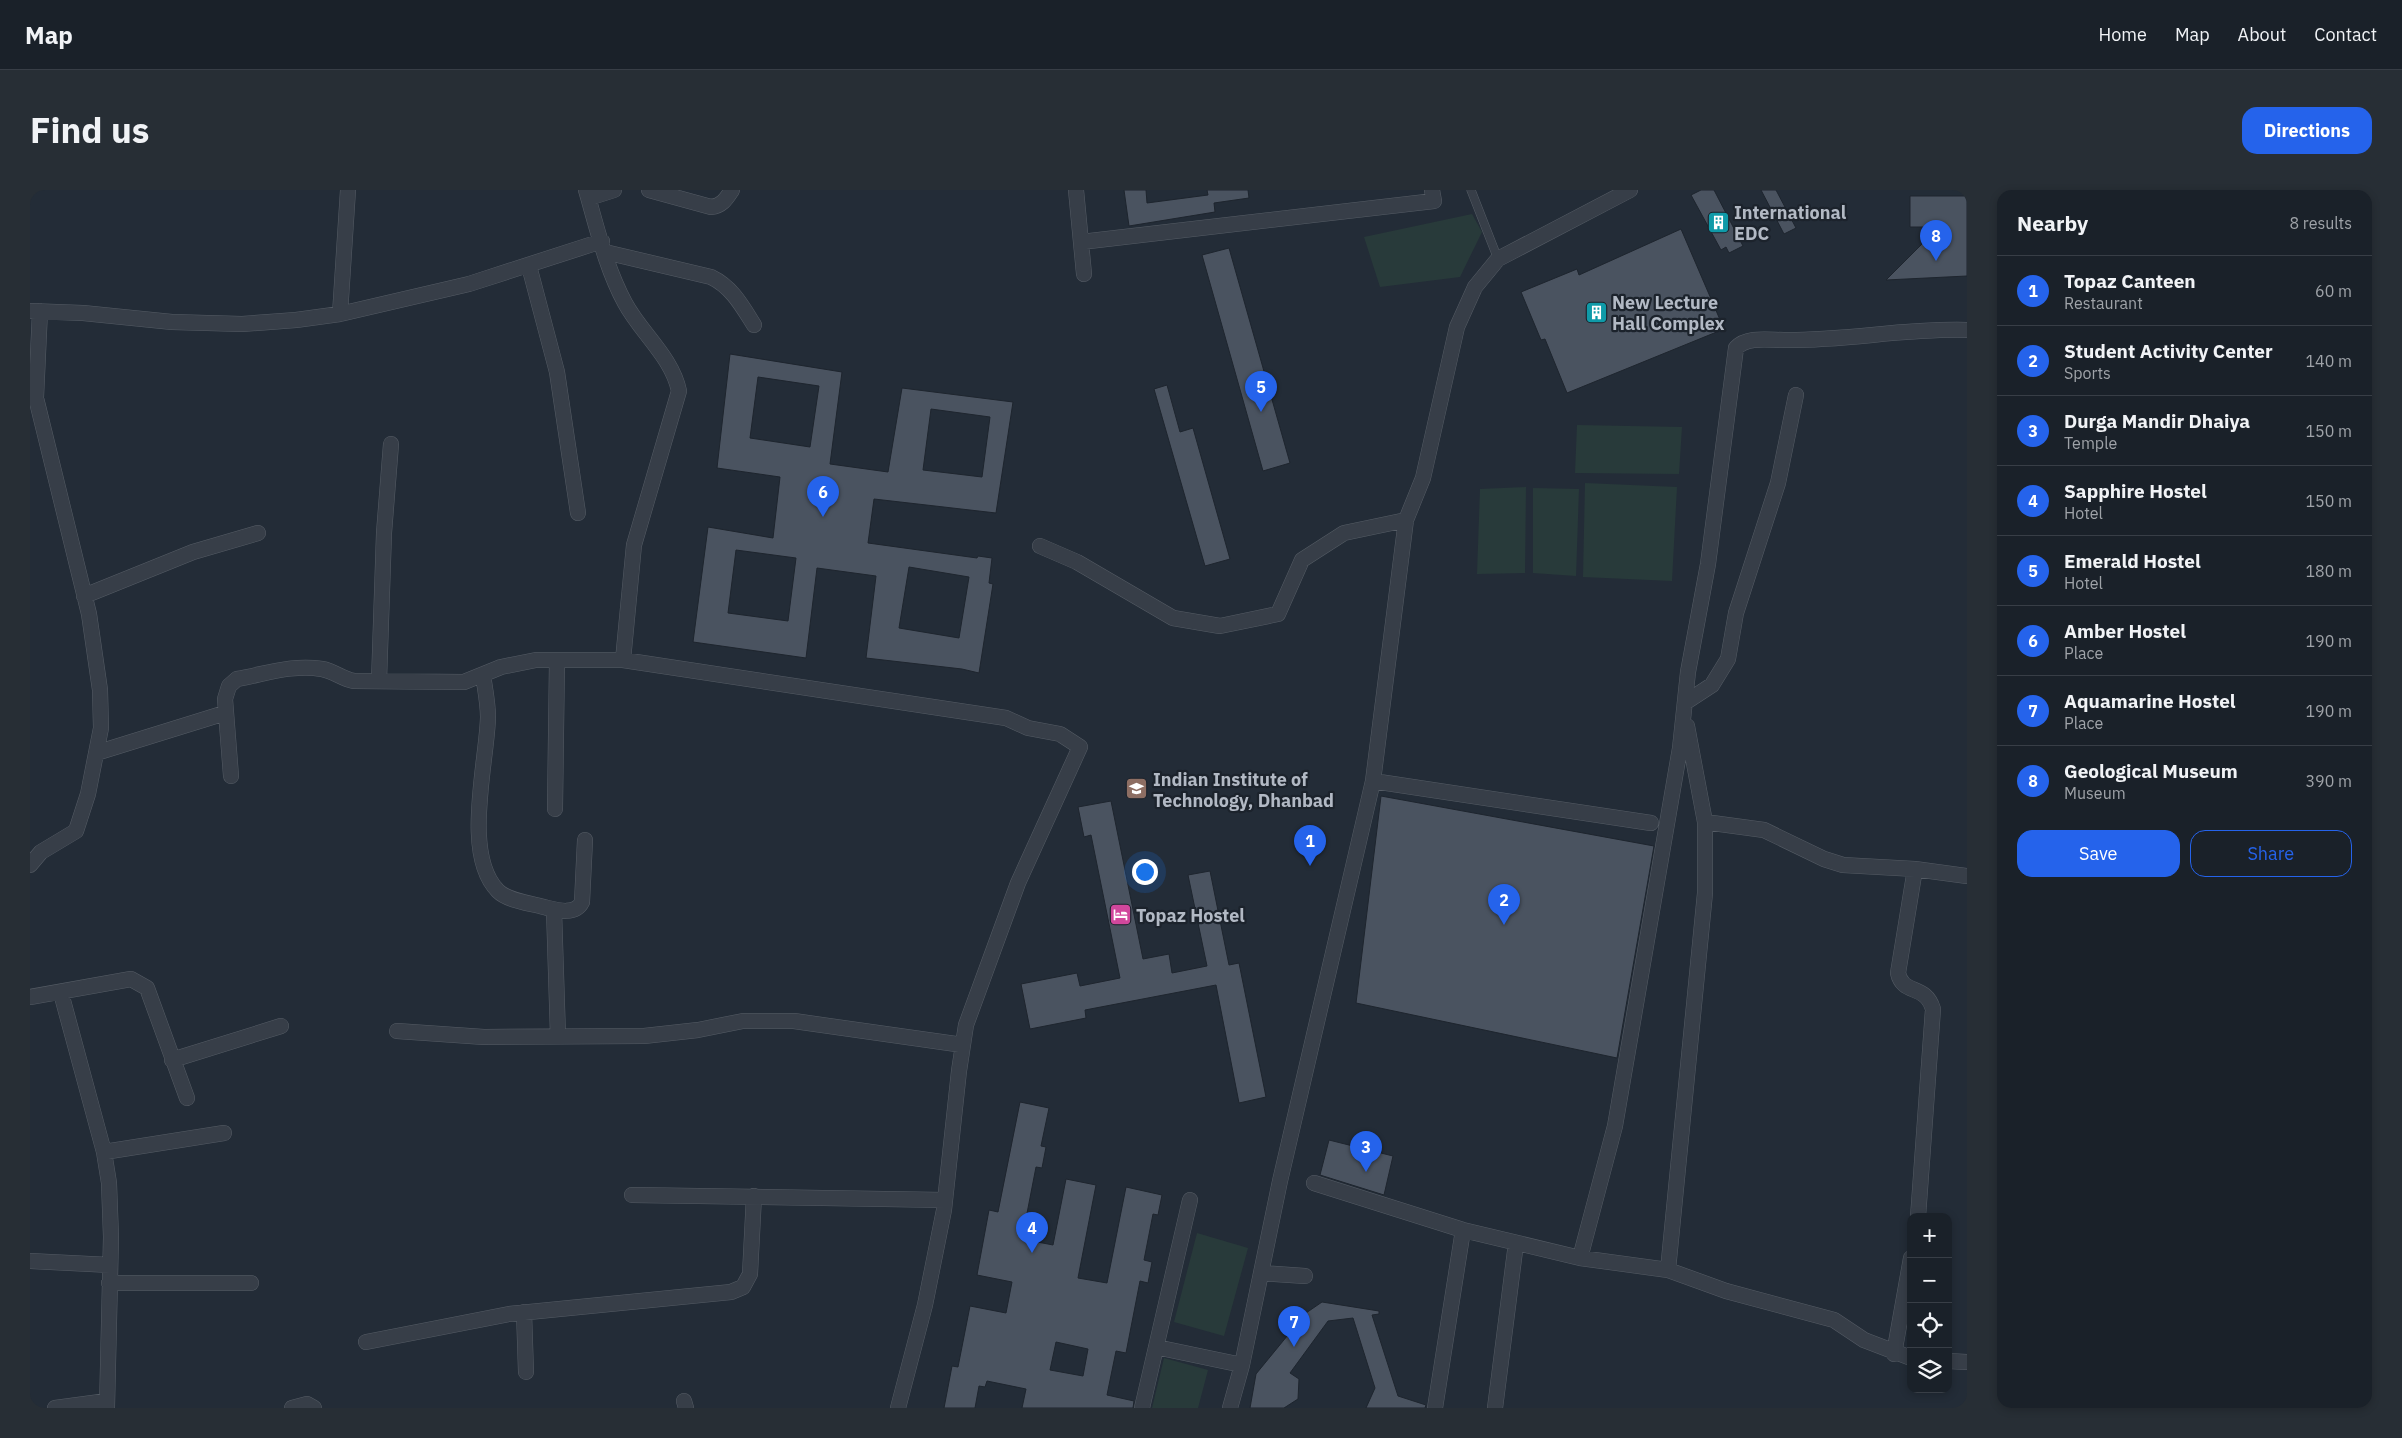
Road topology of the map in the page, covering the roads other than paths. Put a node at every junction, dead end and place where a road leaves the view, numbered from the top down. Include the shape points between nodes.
1 (348, 190) edge
2 (614, 190) edge
3 (649, 190) edge
4 (732, 190) edge
5 (1076, 190) edge
6 (1432, 190) edge
7 (1471, 190) edge
8 (1630, 190) edge
9 (587, 194) edge
10 (1081, 242) junction
11 (603, 246) junction
12 (1498, 259) junction
13 (529, 266) junction
14 (1084, 274) dead end
15 (35, 311) edge
16 (340, 314) junction
17 (754, 325) dead end
18 (1967, 330) edge
19 (1796, 395) dead end
20 (391, 444) dead end
21 (578, 513) dead end
22 (1406, 520) junction
23 (258, 533) dead end
24 (1040, 546) dead end
25 (84, 596) junction
26 (557, 660) junction
27 (623, 660) junction
28 (483, 676) junction
29 (379, 681) junction
30 (1685, 707) junction
31 (225, 713) junction
32 (96, 753) junction
33 (231, 776) dead end
34 (1373, 781) junction
35 (555, 809) dead end
36 (1705, 822) junction
37 (1651, 823) dead end
38 (585, 840) dead end
39 (30, 864) edge
40 (1915, 869) junction
41 (1967, 876) edge
42 (554, 910) junction
43 (61, 993) junction
44 (30, 997) edge
45 (281, 1026) dead end
46 (397, 1031) dead end
47 (558, 1036) junction
48 (963, 1044) junction
49 (172, 1060) junction
50 (186, 1098) dead end
51 (224, 1134) dead end
52 (104, 1152) junction
53 (1314, 1183) dead end
54 (632, 1195) dead end
55 (754, 1196) junction
56 (945, 1200) junction
57 (1190, 1200) dead end
58 (1918, 1213) edge
59 (1463, 1230) junction
60 (1516, 1243) junction
61 (1580, 1258) junction
62 (30, 1261) edge
63 (110, 1265) junction
64 (1668, 1270) junction
65 (1261, 1273) junction
66 (1305, 1276) dead end
67 (1907, 1281) edge
68 (109, 1283) junction
69 (251, 1283) dead end
70 (524, 1312) junction
71 (366, 1342) dead end
72 (1156, 1347) junction
73 (1894, 1354) junction
74 (1907, 1357) edge
75 (1952, 1361) edge
76 (1967, 1362) edge
77 (1242, 1365) junction
78 (526, 1372) dead end
79 (107, 1404) edge
80 (55, 1408) edge
81 (292, 1408) edge
82 (314, 1408) edge
83 (898, 1408) edge
84 (1142, 1408) edge
85 (1230, 1408) edge
86 (1435, 1408) edge
87 (1496, 1408) edge

1 - 16 street
2 - 9 street
3 - 4 street via 711,208 723,203
5 - 10 street
6 - 10 street via 1434,201
7 - 12 lane
8 - 12 street
9 - 11 street
10 - 14 street
11 - 13 street
11 - 17 street via 711,277 732,292
11 - 27 street via 626,304 672,370 679,391 634,545
12 - 22 street via 1475,287 1457,327 1423,478
13 - 16 street via 469,284
13 - 21 street via 557,372
15 - 16 street via 242,324
15 - 25 street via 36,398
18 - 30 street via 1814,340 1756,340 1736,348 1708,564 1688,672
19 - 30 street via 1778,484 1736,613 1728,659 1712,684
20 - 29 street
22 - 24 street via 1344,533 1302,560 1278,614 1220,626 1173,618 1077,562
22 - 34 street
23 - 25 street via 193,552
25 - 32 street via 100,690 101,728
26 - 27 street
26 - 28 street via 527,662
26 - 35 street
27 - 48 street via 1006,718 1028,728 1060,734 1080,747 1018,883 966,1025
28 - 29 street via 464,682
28 - 42 street via 488,716 478,825 485,867 499,892
29 - 31 street via 344,679 323,669 300,667 237,679 229,686
30 - 36 street
30 - 61 street via 1615,1126
31 - 32 street
31 - 33 street
32 - 39 street via 76,831 41,852
34 - 37 street
34 - 65 street
36 - 40 street via 1764,830 1843,865
36 - 64 street via 1705,893
38 - 42 street via 582,902 572,911
40 - 41 street
40 - 58 street via 1898,972 1902,983 1926,996 1933,1009
42 - 47 street
43 - 44 street
43 - 49 street via 131,979 140,982 147,988
43 - 52 street
45 - 49 street
46 - 47 street via 484,1037
47 - 48 street via 644,1036 743,1021 794,1021
48 - 56 street
49 - 50 street
51 - 52 street
52 - 63 street via 109,1183
53 - 59 street
54 - 55 street
55 - 56 street
55 - 70 street via 750,1274 743,1287 731,1292
56 - 83 street via 925,1305
57 - 72 street
59 - 60 street
59 - 86 street
60 - 61 street
60 - 87 street
61 - 64 street
62 - 63 street
63 - 68 street
64 - 73 street via 1726,1291 1834,1320 1864,1340
65 - 66 street
65 - 77 street
67 - 73 street
68 - 69 street
68 - 79 street
70 - 71 street
70 - 78 street
72 - 77 street
72 - 84 street
73 - 74 street
75 - 76 street
77 - 85 street
79 - 80 street
81 - 82 street via 307,1404

